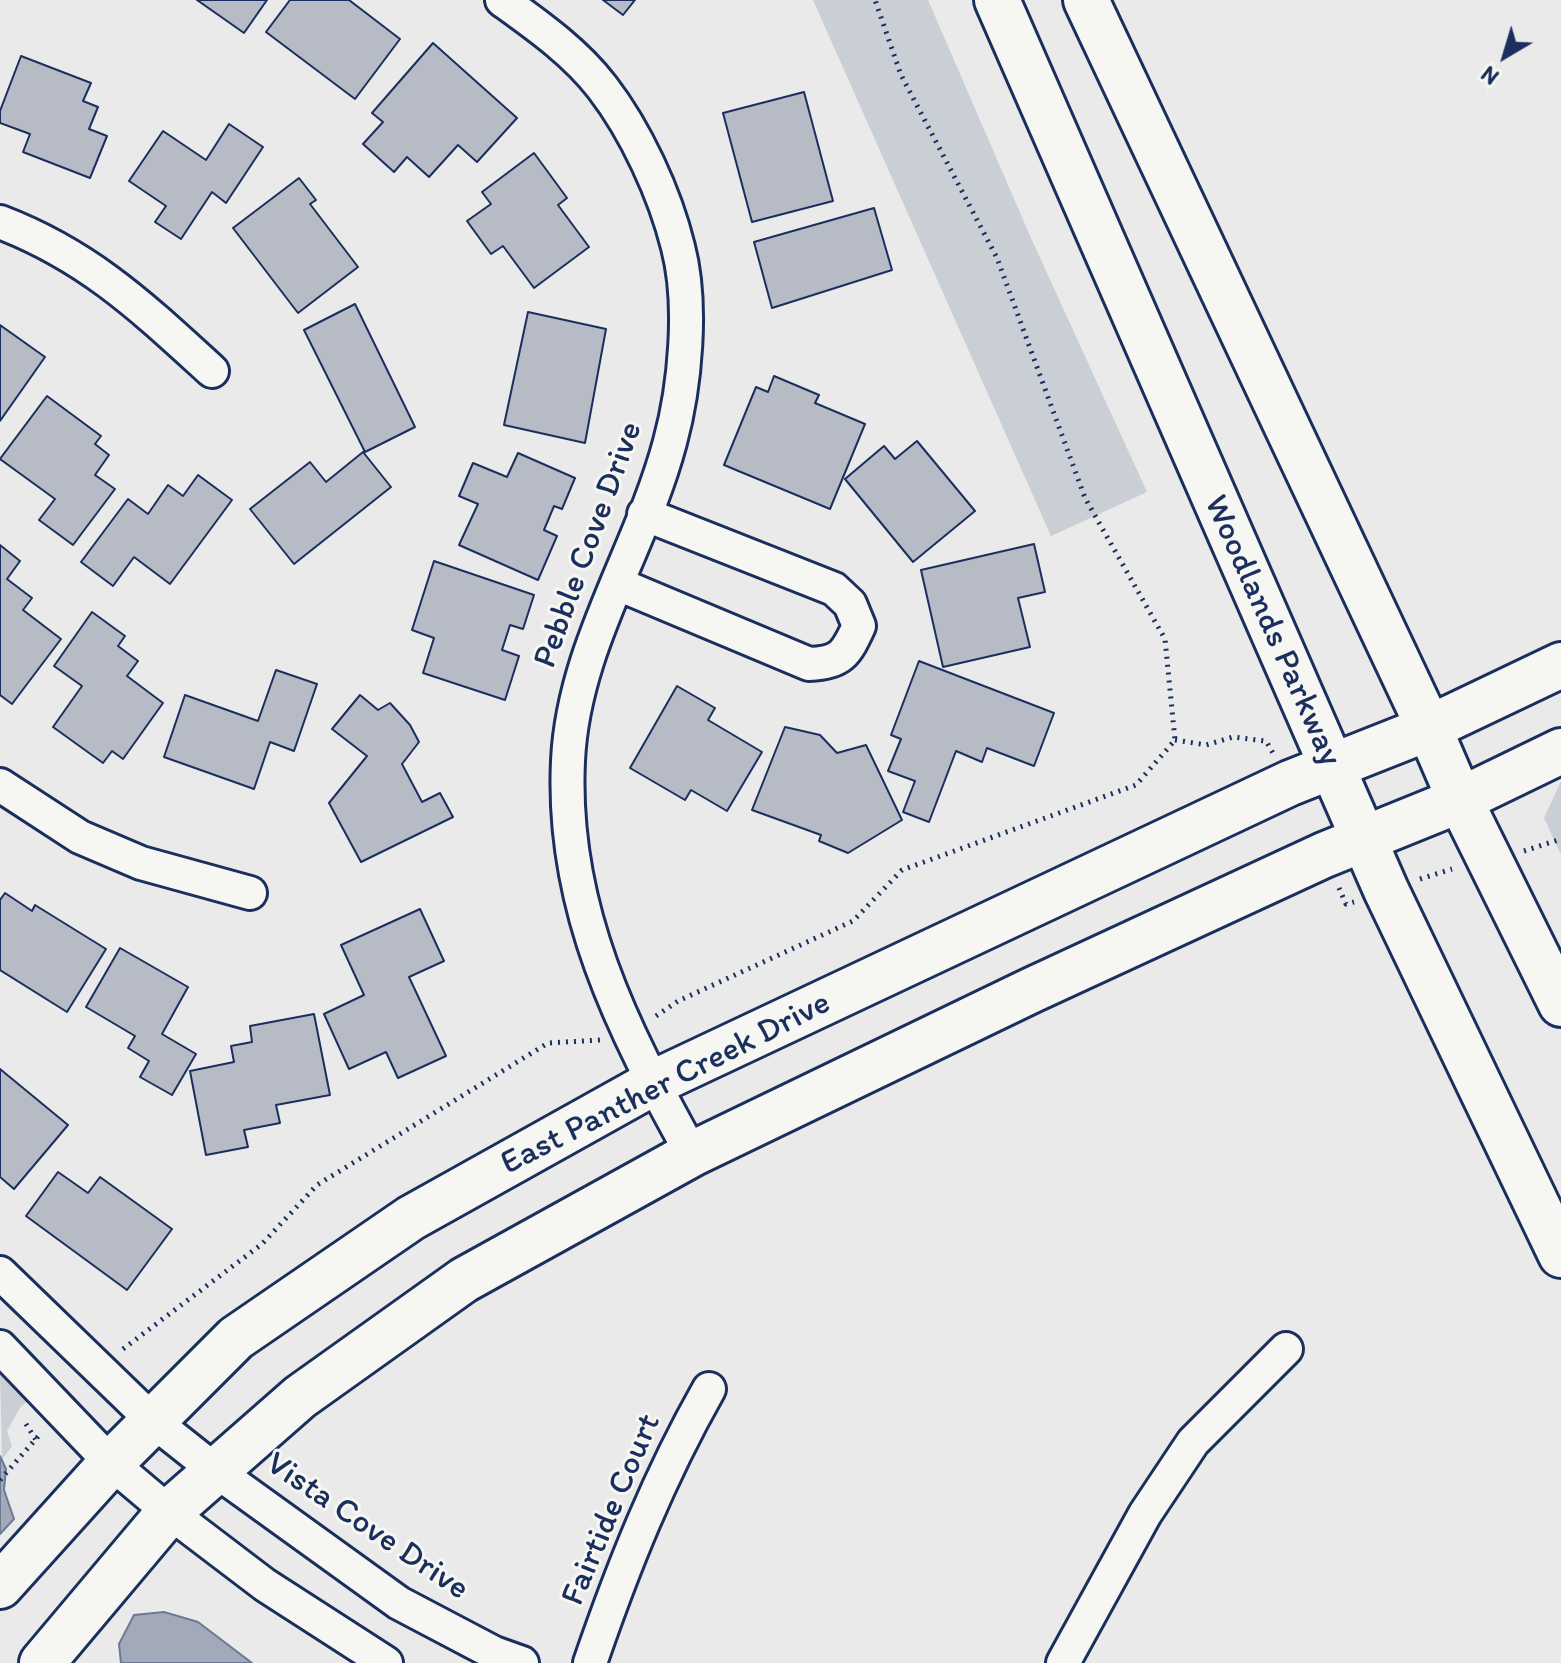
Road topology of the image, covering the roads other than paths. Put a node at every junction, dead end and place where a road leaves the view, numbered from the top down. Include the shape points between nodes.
1 (502, 0) edge
2 (997, 0) edge
3 (1086, 0) edge
4 (0, 222) edge
5 (212, 371) dead end
6 (644, 514) junction
7 (618, 584) junction
8 (1561, 665) edge
9 (1429, 728) junction
10 (1561, 751) edge
11 (1331, 766) junction
12 (0, 785) edge
13 (1460, 800) junction
14 (1363, 839) junction
15 (250, 893) dead end
16 (1561, 1004) edge
17 (653, 1083) junction
18 (692, 1154) junction
19 (1561, 1255) edge
20 (0, 1273) edge
21 (0, 1347) edge
22 (1286, 1349) dead end
23 (709, 1389) dead end
24 (153, 1421) junction
25 (111, 1463) junction
26 (216, 1471) junction
27 (169, 1512) junction
28 (0, 1586) edge
29 (42, 1663) edge
30 (386, 1663) edge
31 (522, 1663) edge
32 (590, 1663) edge
33 (1063, 1663) edge

1 - 6 street, Pebble Cove Drive via 560,43 602,87 658,191 679,249 684,372 670,443
2 - 11 street, Woodlands Parkway
3 - 9 street
4 - 5 street via 46,240 92,268
6 - 7 street, Pebble Cove Drive
6 - 7 street via 834,589 850,604 859,626 839,657 809,664
7 - 17 street, Pebble Cove Drive via 575,696 567,828 590,941
8 - 9 street, East Panther Creek Drive
9 - 11 street, East Panther Creek Drive
9 - 13 street
10 - 13 street
11 - 14 street, Woodlands Parkway
11 - 17 street, East Panther Creek Drive
12 - 15 street via 92,843 141,863
13 - 14 street
13 - 16 street
14 - 18 street
14 - 19 street, Woodlands Parkway
17 - 18 street, Pebble Cove Drive
17 - 24 street, East Panther Creek Drive via 411,1218 236,1338
18 - 26 street via 464,1280 300,1397
20 - 24 street, Vista Cove Drive
21 - 25 street
22 - 33 street via 1193,1442 1145,1514
23 - 32 street, Fairtide Court via 672,1453 626,1559
24 - 25 street, East Panther Creek Drive
24 - 26 street, Vista Cove Drive
25 - 27 street
25 - 28 street, East Panther Creek Drive
26 - 27 street
26 - 31 street, Vista Cove Drive via 399,1603
27 - 29 street
27 - 30 street via 265,1585

